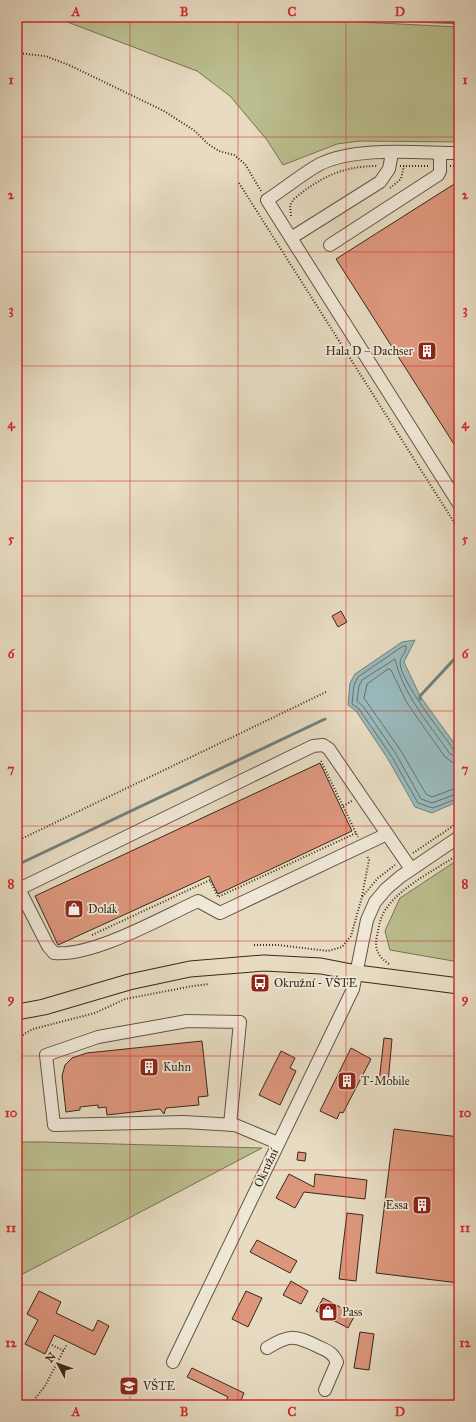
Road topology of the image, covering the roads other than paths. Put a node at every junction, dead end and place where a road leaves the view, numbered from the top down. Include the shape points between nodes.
1 (459, 152) edge
2 (392, 153) junction
3 (440, 153) junction
4 (296, 235) junction
5 (330, 245) dead end
6 (459, 504) edge
7 (387, 834) junction
8 (459, 837) edge
9 (411, 869) junction
10 (357, 973) junction
11 (459, 986) edge
12 (83, 995) junction
13 (17, 1006) edge
14 (44, 1007) junction
15 (17, 1012) edge
16 (17, 1025) edge
17 (230, 1125) junction
18 (278, 1143) junction
19 (267, 1348) dead end
20 (173, 1362) dead end
21 (324, 1390) dead end

1 - 3 street
2 - 3 street
2 - 4 street via 386,176 380,182
2 - 4 street via 361,153 342,156 320,164 267,200
3 - 5 street via 438,175
4 - 6 street
7 - 7 street via 329,749 322,745 313,746 19,889 48,946 54,953 65,954 96,948 198,901 220,913
7 - 9 street
8 - 9 street, Okružní
9 - 10 street, Okružní via 386,889 375,902 367,920
10 - 11 main road
10 - 12 main road via 294,964 231,965 190,969
10 - 18 street, Okružní via 353,989
12 - 13 main road
12 - 14 main road
14 - 15 main road
14 - 16 main road
17 - 17 street via 184,1122 54,1125 46,1055 98,1037 187,1021 240,1022
17 - 18 street
18 - 20 street, Okružní
19 - 21 street via 279,1341 299,1337 333,1354 337,1362

